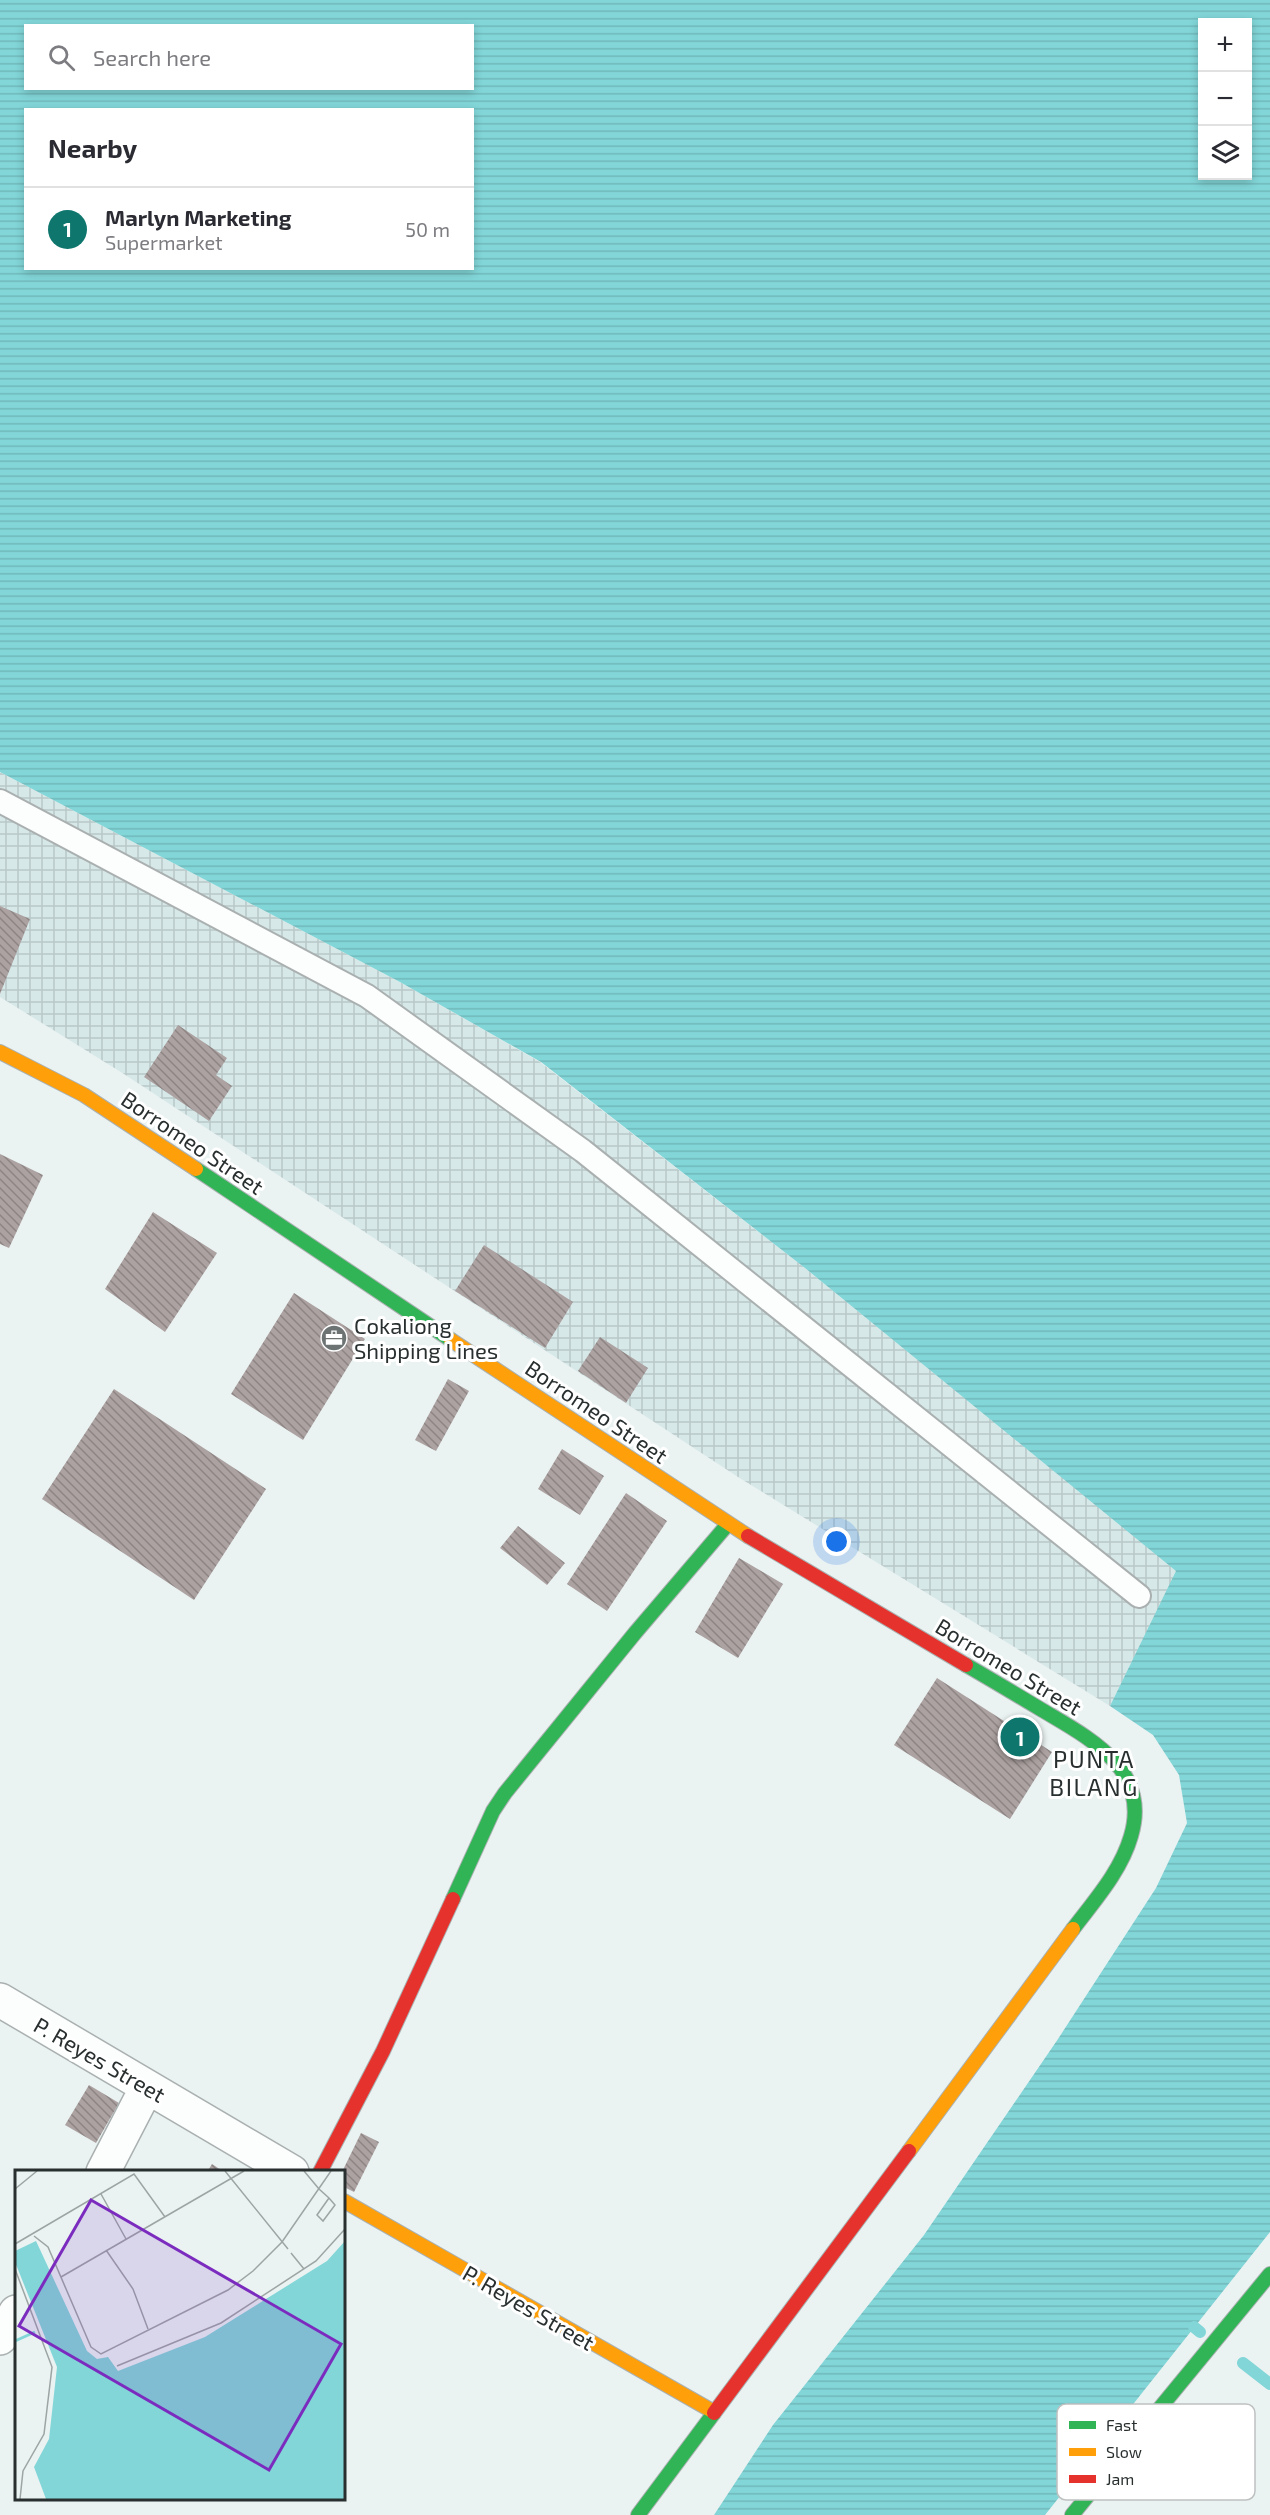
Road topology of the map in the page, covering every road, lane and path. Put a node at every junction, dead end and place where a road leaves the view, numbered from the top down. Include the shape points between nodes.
1 (0, 801) edge
2 (0, 1052) edge
3 (728, 1524) junction
4 (1139, 1596) dead end
5 (0, 2001) edge
6 (147, 2087) junction
7 (104, 2170) edge
8 (289, 2170) edge
9 (321, 2170) edge
10 (345, 2202) edge
11 (1270, 2274) edge
12 (15, 2314) edge
13 (0, 2338) edge
14 (1163, 2404) edge
15 (714, 2412) junction
16 (1084, 2500) edge
17 (638, 2515) edge
18 (1072, 2515) edge

1 - 4 lane via 367,996 583,1151
2 - 3 street, Borromeo Street via 84,1095
3 - 9 street via 493,1811 388,2041
3 - 15 street, Borromeo Street via 1095,1741 1121,1769 1132,1791 1137,1819 1129,1848 1111,1878
5 - 6 street, P. Reyes Street
6 - 7 street
6 - 8 street, P. Reyes Street
10 - 15 street, P. Reyes Street
11 - 14 street
12 - 13 street
15 - 17 street
16 - 18 street

